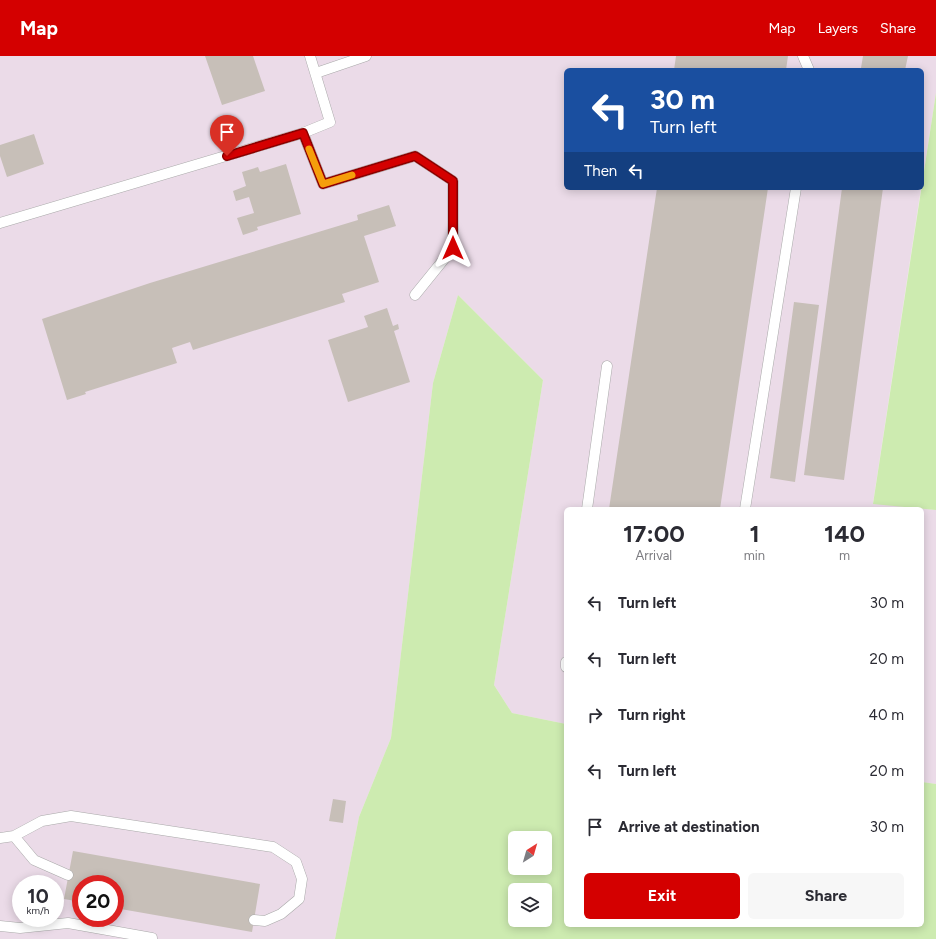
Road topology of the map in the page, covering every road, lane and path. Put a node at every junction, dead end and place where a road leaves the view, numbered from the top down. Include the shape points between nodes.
1 (310, 56) edge
2 (366, 56) edge
3 (803, 56) edge
4 (808, 68) edge
5 (316, 73) junction
6 (303, 133) junction
7 (796, 190) edge
8 (0, 223) edge
9 (415, 295) dead end
10 (607, 366) dead end
11 (587, 507) edge
12 (745, 507) edge
13 (14, 836) junction
14 (0, 838) edge
15 (68, 875) dead end
16 (254, 920) dead end
17 (0, 926) edge
18 (152, 939) edge

1 - 5 lane
2 - 5 lane
3 - 4 lane
5 - 6 lane via 330,122
6 - 8 lane
6 - 9 lane via 323,184 415,156 453,181 453,248
7 - 12 lane
10 - 11 lane
13 - 14 lane
13 - 15 lane via 34,860
13 - 16 lane via 42,821 71,816 273,847 296,862 302,879 299,899 281,914 265,921
17 - 18 lane via 20,928 68,923

